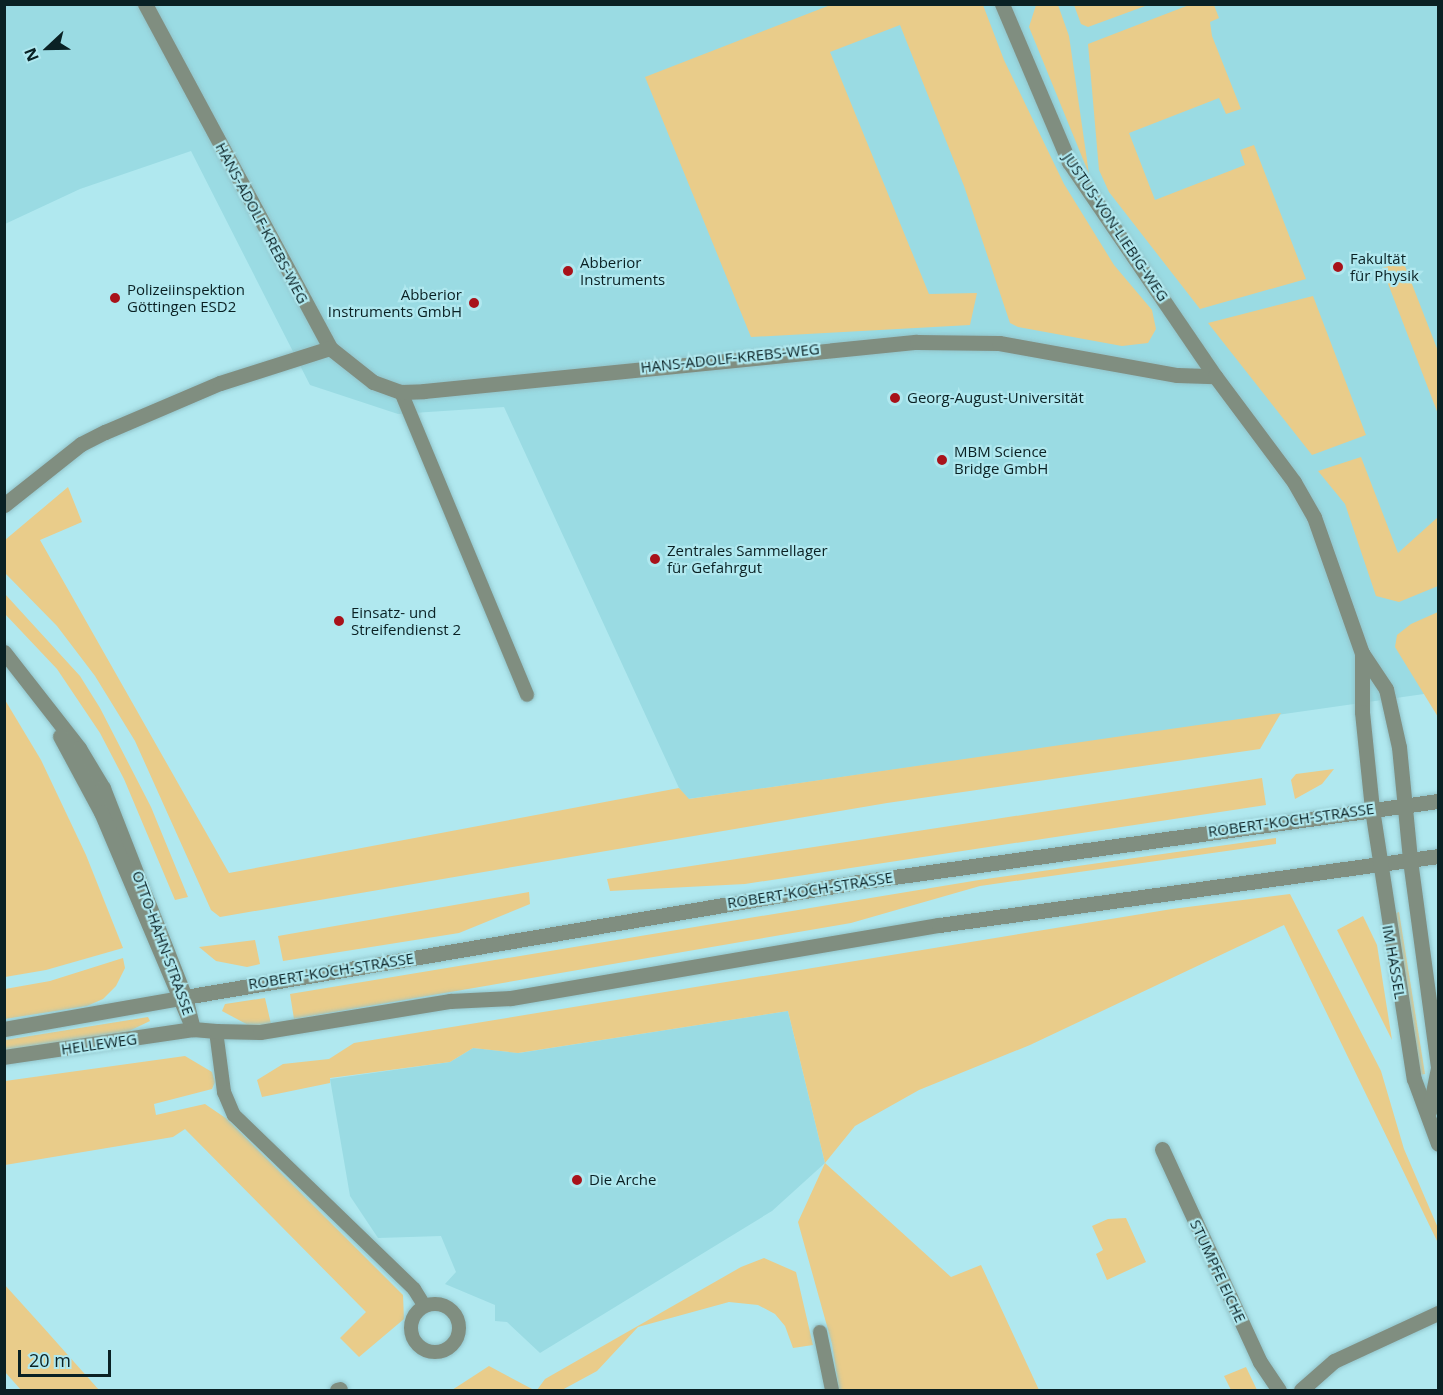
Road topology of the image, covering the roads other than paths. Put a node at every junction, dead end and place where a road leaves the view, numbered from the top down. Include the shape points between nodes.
1 (146, 4) edge
2 (1002, 4) edge
3 (330, 348) junction
4 (1215, 376) junction
5 (401, 392) junction
6 (4, 505) edge
7 (4, 652) edge
8 (1362, 653) junction
9 (527, 695) dead end
10 (1438, 801) edge
11 (1404, 805) junction
12 (1372, 809) junction
13 (1438, 856) edge
14 (1410, 860) junction
15 (1378, 864) junction
16 (182, 997) junction
17 (4, 1029) edge
18 (193, 1029) junction
19 (216, 1031) junction
20 (4, 1057) edge
21 (1429, 1112) junction
22 (1438, 1144) edge
23 (1162, 1149) dead end
24 (424, 1305) dead end
25 (1438, 1313) edge
26 (820, 1332) dead end
27 (832, 1390) edge
28 (1279, 1390) edge
29 (1301, 1390) edge

1 - 3 street, HANS-ADOLF-KREBS-WEG
2 - 4 street, JUSTUS-VON-LIEBIG-WEG via 1069,162
3 - 5 street, HANS-ADOLF-KREBS-WEG via 373,382
3 - 6 street via 220,383 105,432 81,444
4 - 5 street, HANS-ADOLF-KREBS-WEG via 1177,375 999,343 917,342
4 - 8 street via 1294,482 1314,517
5 - 9 lane
7 - 16 street, OTTO-HAHN-STRASSE via 32,687 101,812
8 - 11 street via 1386,689 1399,747
8 - 12 street via 1362,712
10 - 11 street, ROBERT-KOCH-STRASSE
11 - 12 street, ROBERT-KOCH-STRASSE
11 - 14 street
12 - 15 street, IM HASSEL
12 - 16 street, ROBERT-KOCH-STRASSE via 858,882
13 - 14 street
14 - 15 street
14 - 21 street, IM HASSEL via 1438,1068
15 - 19 street via 939,925 511,998 450,1001 260,1032
15 - 21 street, IM HASSEL via 1414,1079
16 - 17 street, HELLEWEG
16 - 18 street, OTTO-HAHN-STRASSE
18 - 19 street
18 - 20 street, HELLEWEG
19 - 24 lane via 224,1092 234,1115 414,1289
21 - 22 street, IM HASSEL
23 - 28 street, STUMPFE EICHE via 1260,1362
25 - 29 street via 1334,1361
26 - 27 lane

